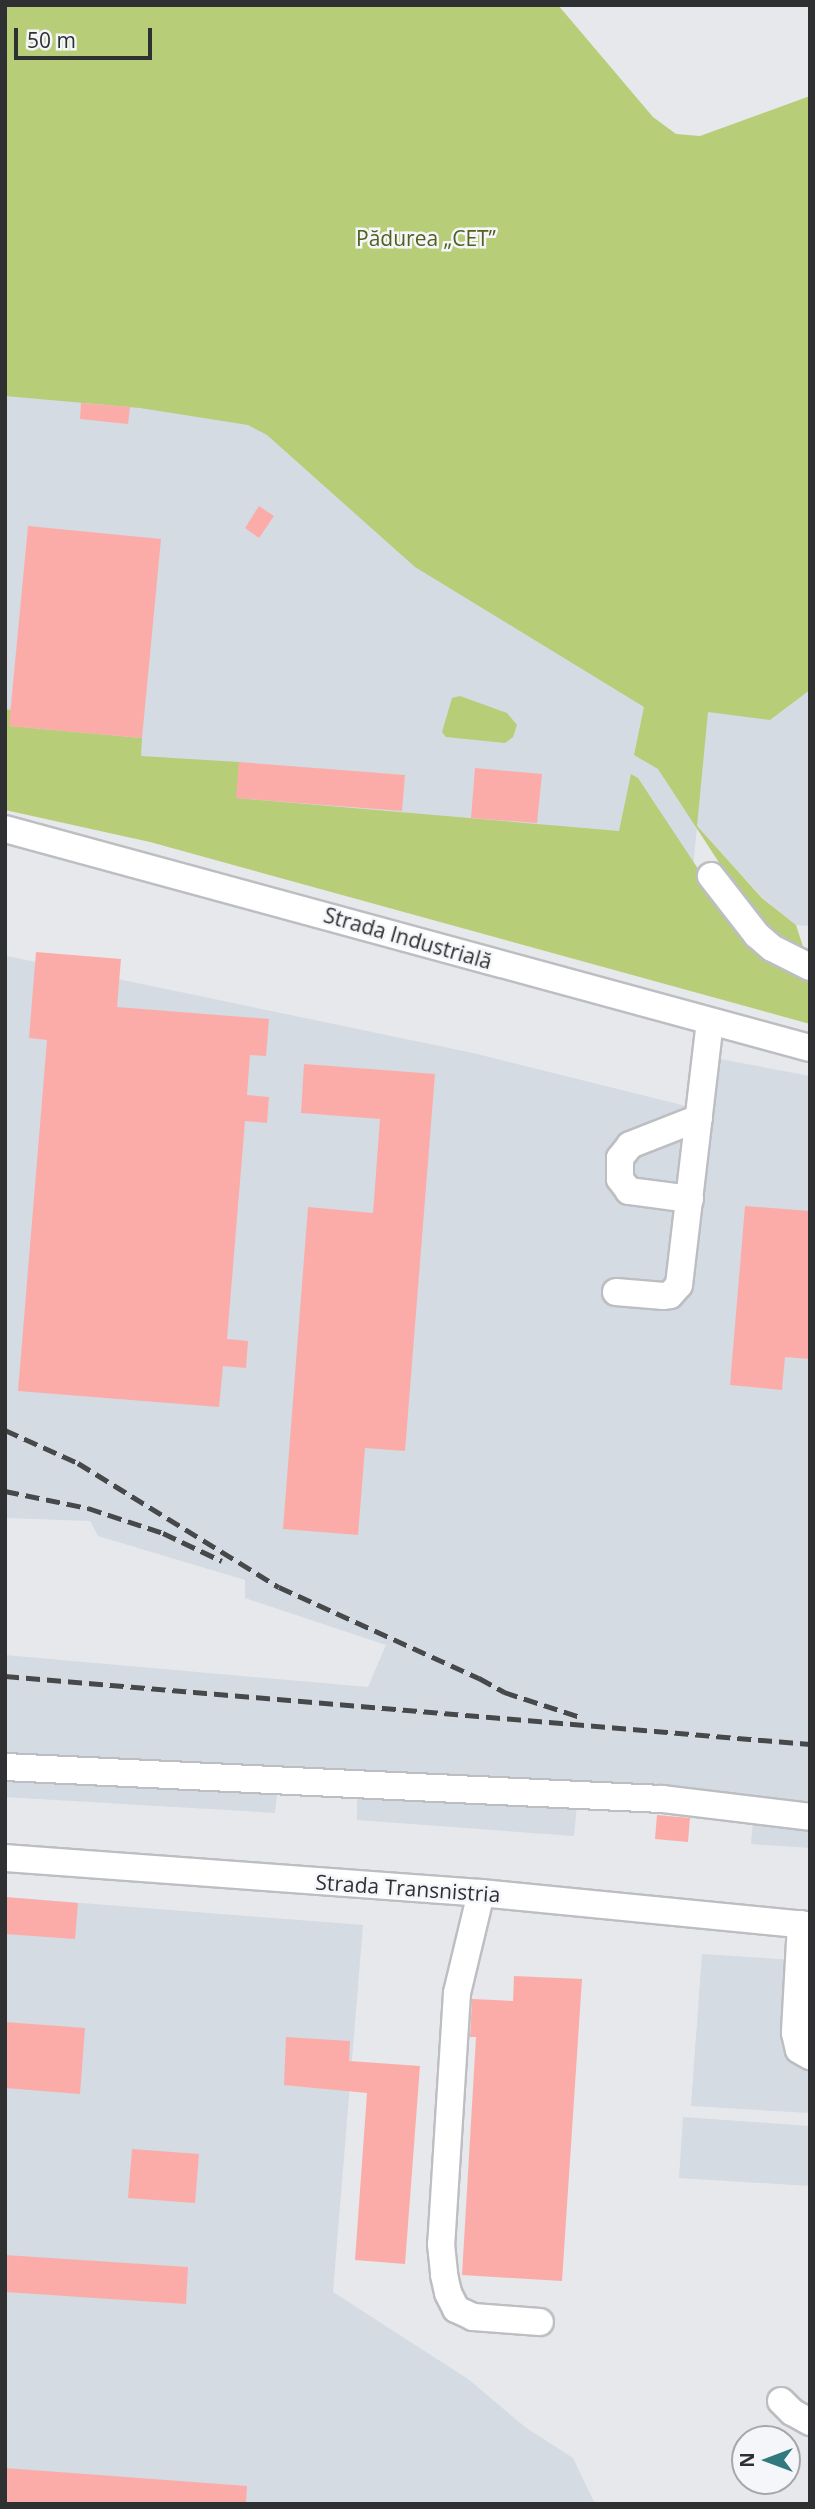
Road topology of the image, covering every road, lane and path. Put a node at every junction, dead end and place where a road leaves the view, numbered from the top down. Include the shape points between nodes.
1 (5, 828) edge
2 (712, 876) dead end
3 (810, 967) edge
4 (710, 1022) junction
5 (810, 1048) edge
6 (699, 1118) junction
7 (690, 1199) junction
8 (616, 1292) dead end
9 (5, 1767) edge
10 (810, 1817) edge
11 (5, 1858) edge
12 (481, 1893) junction
13 (805, 1924) edge
14 (810, 2056) edge
15 (540, 2322) dead end
16 (781, 2401) dead end
17 (810, 2422) edge

1 - 4 street, Strada Industrială
2 - 3 street via 757,935
4 - 5 street, Strada Industrială
4 - 6 street
6 - 7 street
6 - 7 street via 630,1145 620,1158 620,1180 629,1191
7 - 8 street via 682,1272 675,1291 664,1296
9 - 10 street via 662,1798
11 - 12 street, Strada Transnistria
12 - 13 street, Strada Transnistria
12 - 15 street via 457,1993 444,2275 456,2308 472,2317
13 - 14 street via 795,2041 799,2050
16 - 17 street

